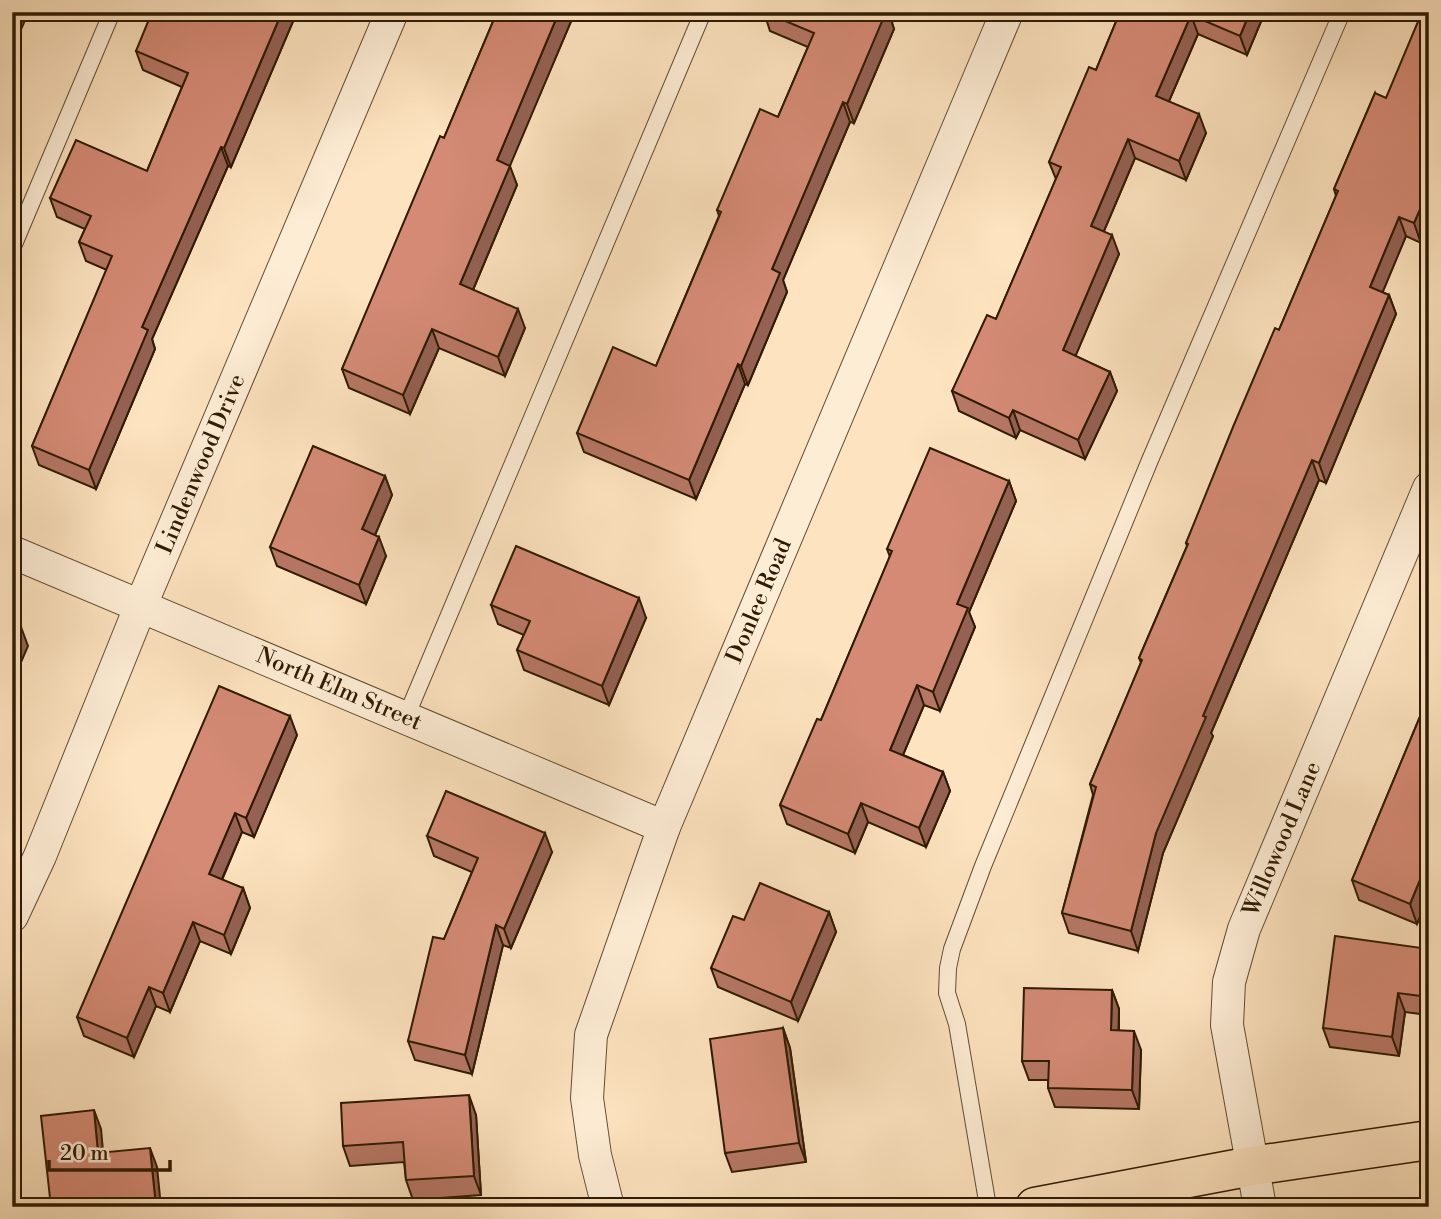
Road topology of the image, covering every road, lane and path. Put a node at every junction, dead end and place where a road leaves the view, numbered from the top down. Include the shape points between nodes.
1 (111, 12) edge
2 (392, 12) edge
3 (703, 12) edge
4 (1007, 12) edge
5 (1342, 12) edge
6 (12, 248) edge
7 (1429, 488) edge
8 (12, 552) edge
9 (141, 605) junction
10 (406, 717) junction
11 (664, 827) junction
12 (12, 916) edge
13 (1429, 1140) edge
14 (1252, 1167) junction
15 (608, 1207) edge
16 (988, 1207) edge
17 (1035, 1207) edge
18 (1259, 1207) edge

1 - 6 lane
2 - 9 street, Lindenwood Drive
3 - 10 lane
4 - 11 street, Donlee Road
5 - 16 lane via 1150,460 952,949 947,993 957,1024
7 - 14 street, Willowood Lane via 1244,929 1228,982 1227,1025
8 - 9 street, North Elm Street
9 - 10 street, North Elm Street
9 - 12 street, Lindenwood Drive
10 - 11 street, North Elm Street
11 - 15 street, Donlee Road via 591,1035 587,1098
13 - 14 main road
14 - 17 main road
14 - 18 street, Willowood Lane

